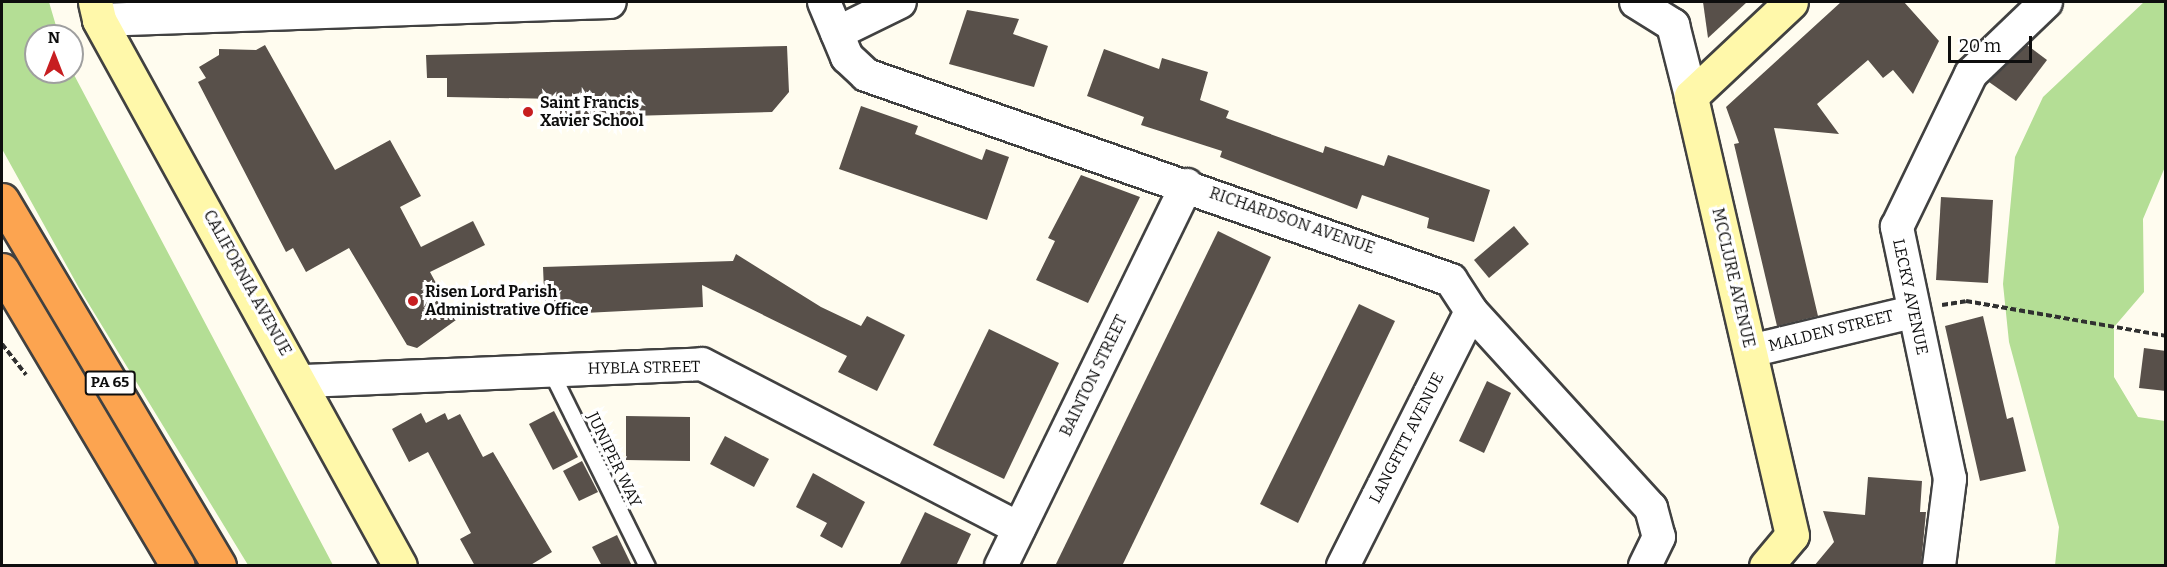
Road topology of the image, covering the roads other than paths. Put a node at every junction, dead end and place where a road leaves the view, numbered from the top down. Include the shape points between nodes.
1 (610, 2) edge
2 (824, 2) edge
3 (900, 2) edge
4 (1636, 2) edge
5 (1791, 2) edge
6 (2046, 2) edge
7 (240, 8) edge
8 (97, 11) edge
9 (837, 33) junction
10 (1691, 96) junction
11 (1187, 185) junction
12 (2, 200) edge
13 (2, 270) edge
14 (1471, 311) junction
15 (1912, 312) junction
16 (1750, 351) junction
17 (550, 370) junction
18 (303, 381) junction
19 (1019, 528) junction
20 (178, 566) edge
21 (219, 566) edge
22 (400, 566) edge
23 (646, 566) edge
24 (1001, 566) edge
25 (1343, 566) edge
26 (1645, 566) edge
27 (1766, 566) edge
28 (1939, 566) edge

1 - 7 street
2 - 9 street, RICHARDSON AVENUE
3 - 9 street
4 - 10 street, MCCLURE AVENUE via 1673,26
5 - 10 street
6 - 15 street, LECKY AVENUE via 1971,74 1901,211 1896,240
7 - 8 street
8 - 18 street, CALIFORNIA AVENUE
9 - 11 street, RICHARDSON AVENUE via 847,57 866,75
10 - 16 street, MCCLURE AVENUE
11 - 14 street, RICHARDSON AVENUE via 1436,271 1450,280
11 - 19 street, BAINTON STREET
12 - 21 highway, PA 65
13 - 20 highway, PA 65
14 - 25 street, LANGFITT AVENUE
14 - 26 street, RICHARDSON AVENUE via 1651,508 1659,537
15 - 16 street, MALDEN STREET
15 - 28 street, LECKY AVENUE via 1950,479
16 - 27 street, MCCLURE AVENUE via 1792,535
17 - 18 street, HYBLA STREET
17 - 19 street, HYBLA STREET via 702,364
17 - 23 lane, JUNIPER WAY
18 - 22 street, CALIFORNIA AVENUE
19 - 24 street, BAINTON STREET

